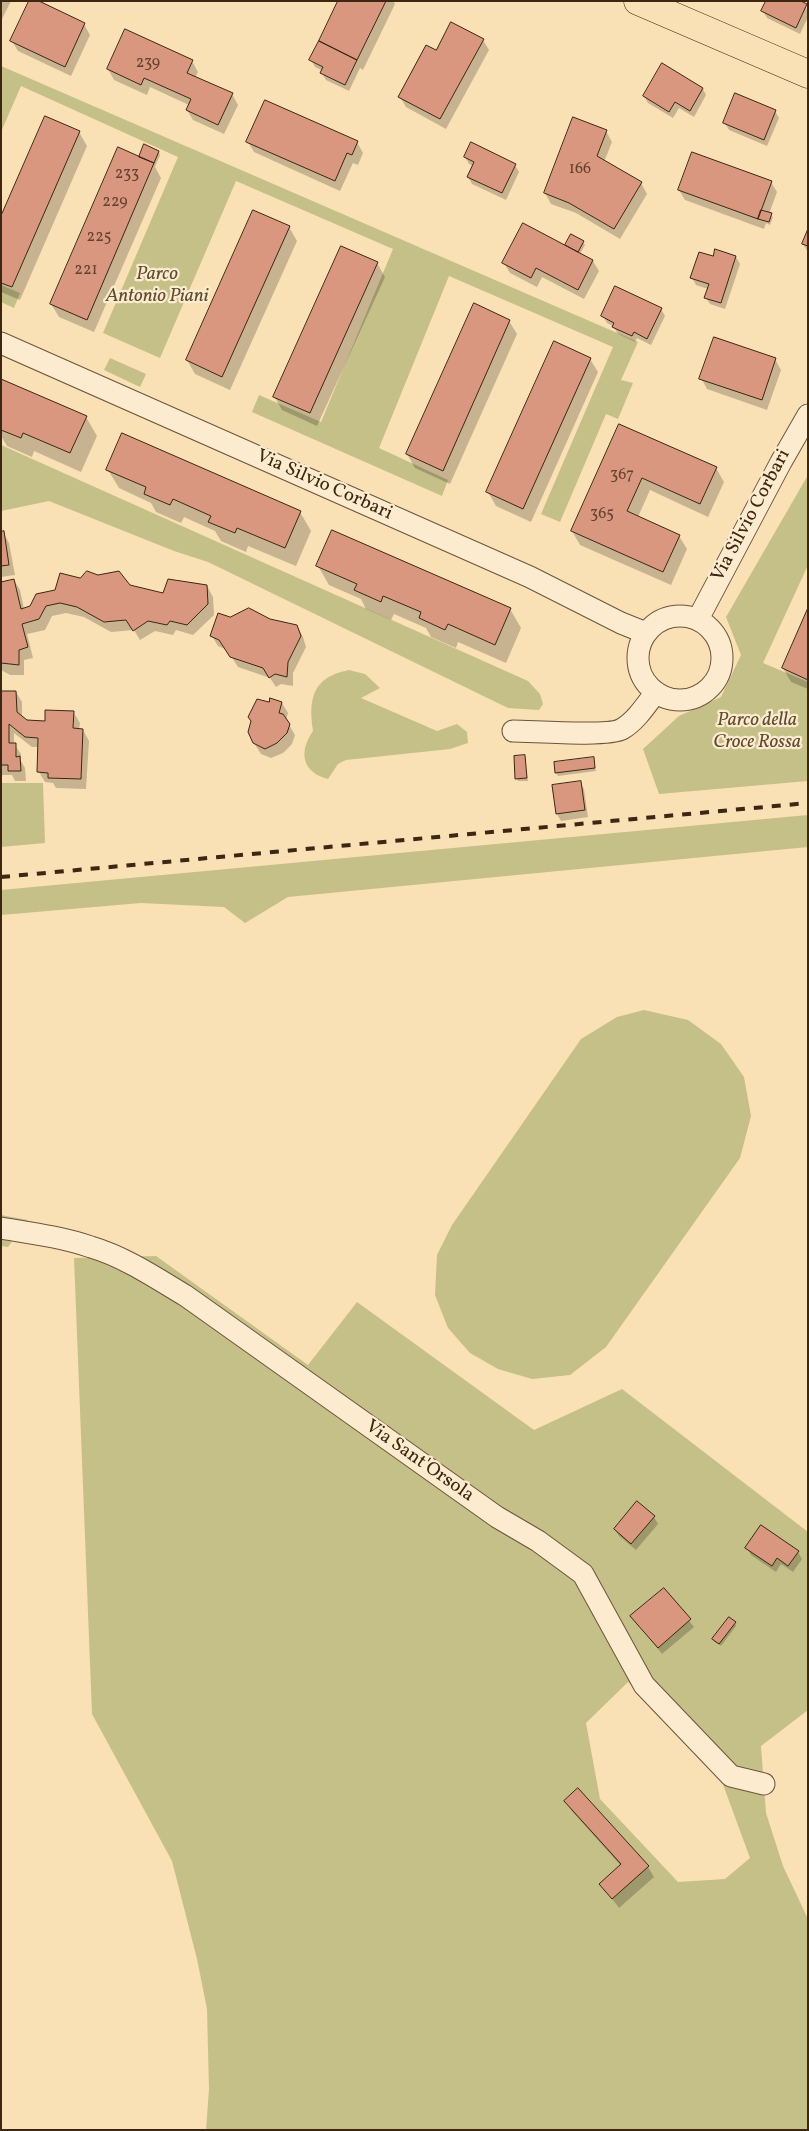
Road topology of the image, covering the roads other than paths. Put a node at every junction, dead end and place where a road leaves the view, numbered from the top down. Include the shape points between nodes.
1 (638, 1) edge
2 (808, 74) edge
3 (1, 343) edge
4 (808, 415) edge
5 (698, 619) junction
6 (646, 633) junction
7 (656, 692) junction
8 (513, 731) dead end
9 (1, 1228) edge
10 (764, 1784) dead end

1 - 2 main road
3 - 6 street, Via Silvio Corbari via 530,577
4 - 5 street, Via Silvio Corbari
5 - 6 street via 675,615 654,624
5 - 7 street via 712,630 721,647 722,665 715,682 694,698 668,698
6 - 7 street via 640,645 640,671
7 - 8 street via 632,723 620,731
9 - 10 street, Via Sant'Orsola via 92,1247 136,1267 186,1296 489,1511 538,1541 583,1574 644,1686 731,1776

